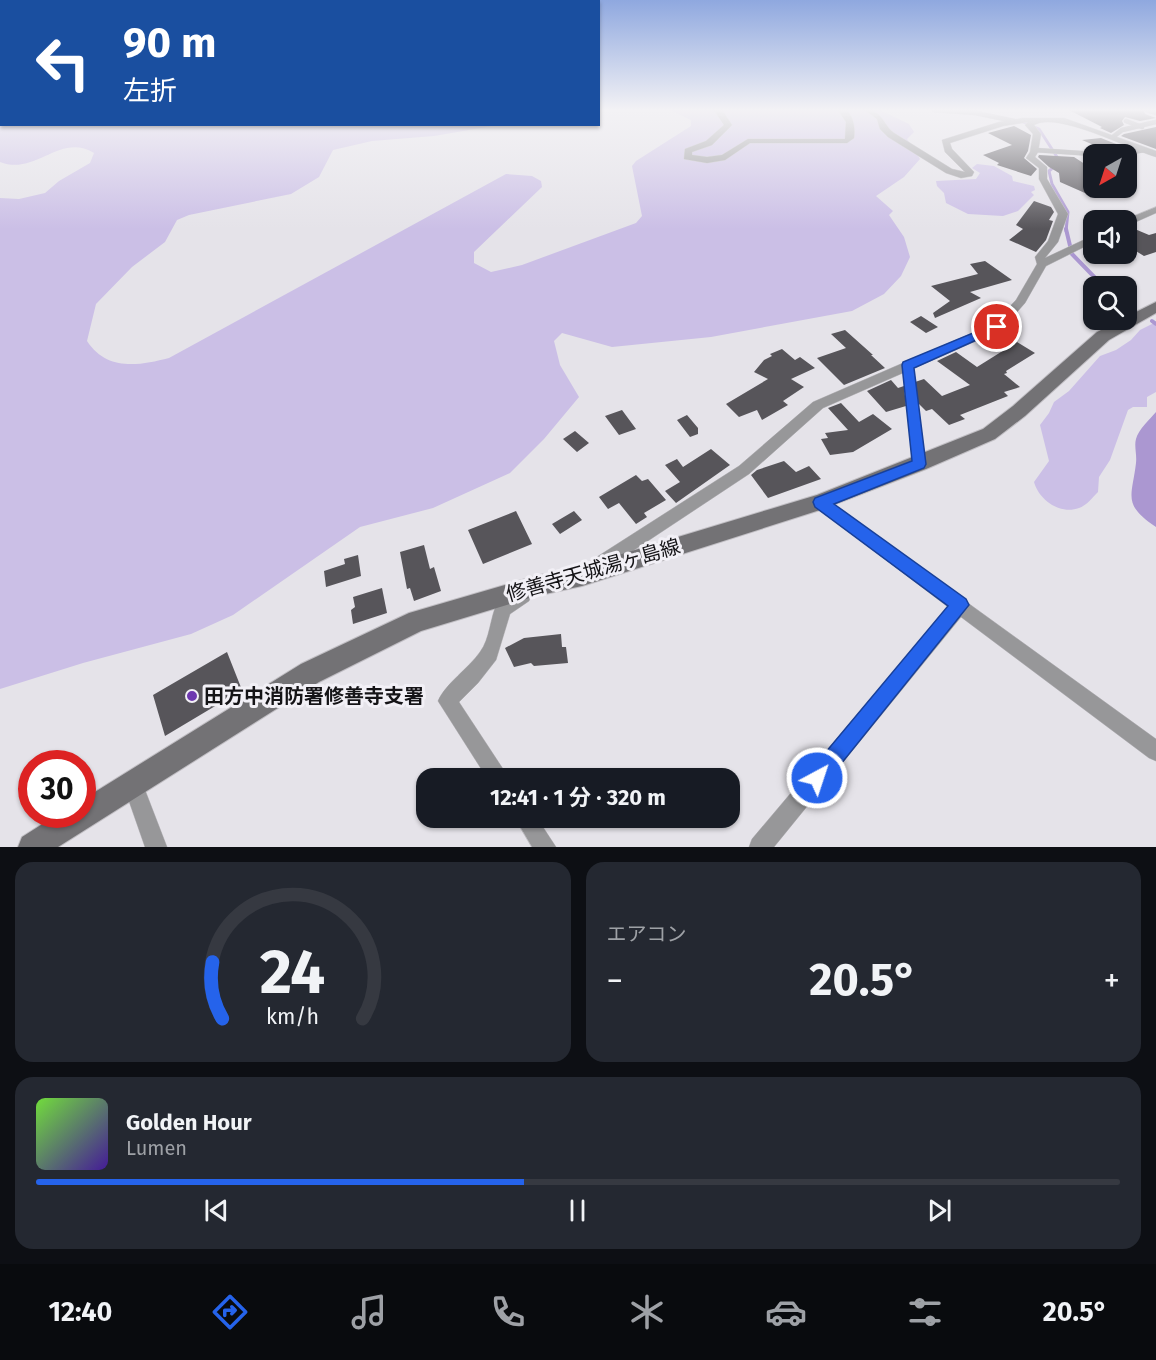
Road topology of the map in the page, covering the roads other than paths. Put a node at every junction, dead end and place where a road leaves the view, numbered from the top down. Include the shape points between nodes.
1 (692, 150) edge
2 (736, 150) edge
3 (916, 150) edge
4 (948, 150) edge
5 (1035, 150) joint
6 (1145, 150) joint
7 (1137, 151) edge
8 (1083, 153) edge
9 (1156, 154) edge
10 (1156, 210) edge
11 (1137, 218) edge
12 (1083, 243) edge
13 (1041, 267) junction
14 (1156, 308) edge
15 (908, 365) junction
16 (919, 464) junction
17 (820, 502) junction
18 (582, 576) junction
19 (536, 586) junction
20 (960, 605) junction
21 (1156, 752) edge
22 (492, 768) edge
23 (133, 784) junction
24 (532, 828) edge
25 (32, 847) edge
26 (156, 847) edge
27 (545, 847) edge
28 (760, 847) edge

1 - 2 street via 687,157 707,160 725,157
3 - 4 street via 949,171 969,174
5 - 8 lane
5 - 13 street via 1030,158 1042,167 1043,179 1063,214 1053,242 1040,257
6 - 7 lane
6 - 9 street
10 - 11 street
12 - 13 street via 1050,258
13 - 15 street via 1011,314 997,327
14 - 16 main road, 修善寺天城湯ヶ島線 via 1103,336 989,434
15 - 16 lane
15 - 18 street via 818,405 744,470
16 - 17 main road, 修善寺天城湯ヶ島線
17 - 18 main road, 修善寺天城湯ヶ島線
17 - 20 street
18 - 19 main road, 修善寺天城湯ヶ島線
19 - 22 street via 502,609 490,654 447,701
19 - 23 main road, 修善寺天城湯ヶ島線 via 417,621 361,647 310,673
20 - 21 street
20 - 28 street
23 - 25 main road, 修善寺天城湯ヶ島線
23 - 26 street
24 - 27 street

